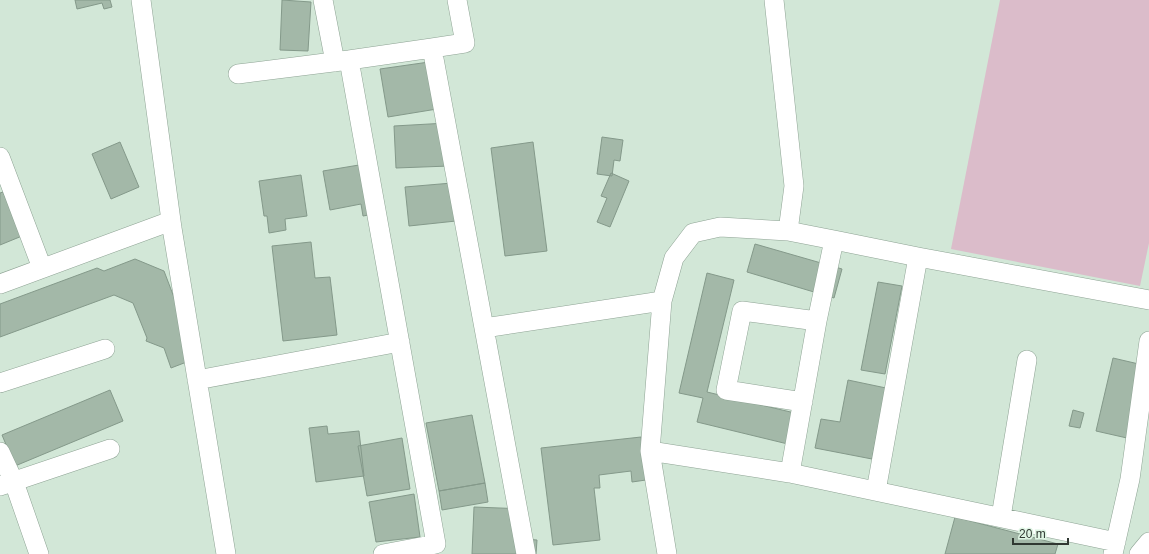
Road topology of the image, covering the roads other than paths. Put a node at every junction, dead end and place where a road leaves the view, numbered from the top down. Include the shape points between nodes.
1 (141, 0) edge
2 (323, 0) edge
3 (457, 0) edge
4 (774, 0) edge
5 (432, 48) junction
6 (342, 61) junction
7 (238, 74) dead end
8 (0, 157) edge
9 (171, 221) junction
10 (788, 231) junction
11 (834, 240) junction
12 (918, 257) junction
13 (42, 268) junction
14 (0, 284) edge
15 (1149, 300) edge
16 (662, 301) junction
17 (817, 321) junction
18 (484, 328) junction
19 (1149, 341) edge
20 (400, 342) junction
21 (105, 349) dead end
22 (1027, 360) dead end
23 (197, 380) junction
24 (0, 383) edge
25 (803, 402) junction
26 (110, 449) dead end
27 (650, 451) junction
28 (0, 452) edge
29 (790, 473) junction
30 (7, 484) edge
31 (876, 491) junction
32 (1001, 517) junction
33 (1115, 548) edge
34 (39, 554) edge
35 (226, 554) edge
36 (383, 554) edge
37 (526, 554) edge
38 (667, 554) edge

1 - 9 street
2 - 6 street
3 - 5 street via 465,43
4 - 10 street via 794,186
5 - 6 street
5 - 18 street
6 - 7 street
6 - 20 street
8 - 13 street
9 - 13 street
9 - 23 street
10 - 11 street
10 - 16 street via 720,227 693,233 674,258
11 - 12 street
11 - 17 street
12 - 15 street
12 - 31 street
13 - 14 street
16 - 18 street
16 - 27 street
17 - 25 street
17 - 25 street via 742,311 726,390
18 - 37 street
19 - 33 street via 1130,479
20 - 23 street
20 - 36 street via 436,544
21 - 24 street
22 - 32 street
23 - 35 street
25 - 29 street
26 - 30 street
27 - 29 street
27 - 38 street
28 - 30 street
29 - 31 street
30 - 34 street
31 - 32 street
32 - 33 street

